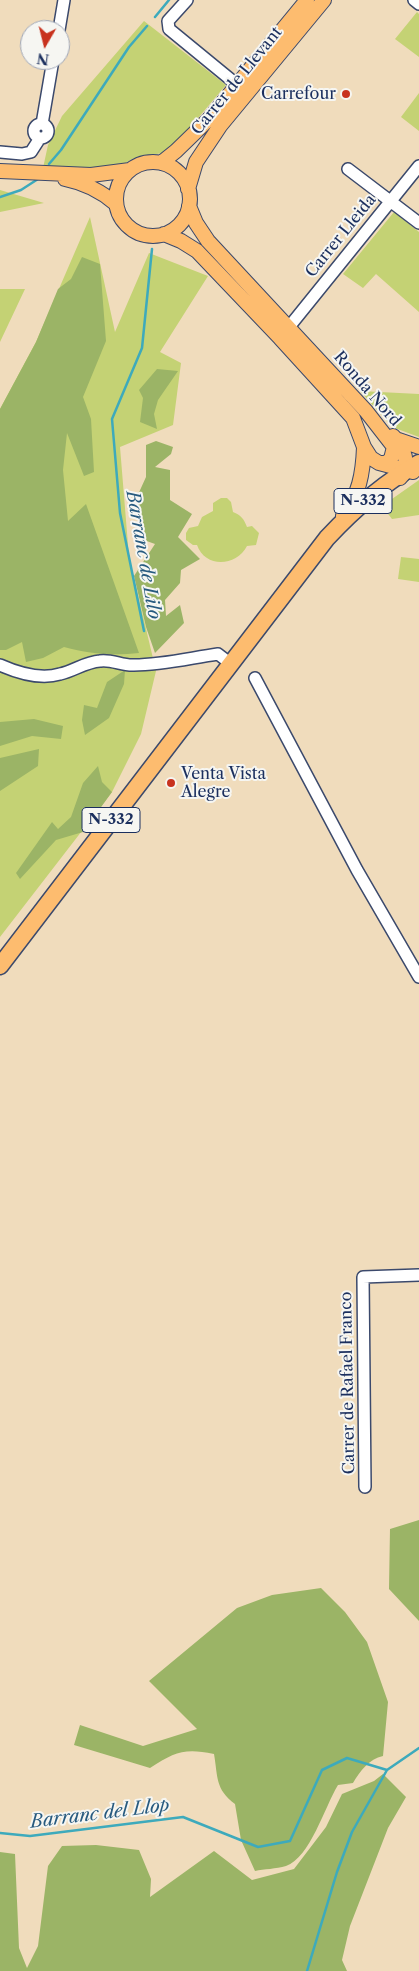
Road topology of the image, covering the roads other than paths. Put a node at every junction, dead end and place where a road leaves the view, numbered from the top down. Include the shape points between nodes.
1 (64, 0) edge
2 (187, 0) edge
3 (308, 0) edge
4 (324, 0) edge
5 (414, 0) edge
6 (419, 4) edge
7 (61, 20) edge
8 (51, 70) edge
9 (236, 86) junction
10 (0, 152) edge
11 (161, 163) junction
12 (419, 166) edge
13 (348, 169) dead end
14 (130, 170) junction
15 (0, 171) edge
16 (28, 173) junction
17 (188, 189) junction
18 (391, 200) junction
19 (116, 204) junction
20 (189, 206) junction
21 (419, 223) edge
22 (164, 234) junction
23 (289, 327) junction
24 (378, 427) junction
25 (396, 439) junction
26 (364, 447) junction
27 (419, 447) edge
28 (379, 463) junction
29 (415, 470) edge
30 (327, 538) junction
31 (236, 657) junction
32 (0, 665) edge
33 (256, 678) dead end
34 (0, 966) edge
35 (419, 978) edge
36 (419, 1275) edge
37 (365, 1487) dead end

1 - 7 street
2 - 9 street via 168,21 168,28
3 - 9 main road, Carrer de Llevant
4 - 17 main road, Carrer de Llevant via 220,126 196,162
5 - 6 street
8 - 10 street via 42,124 34,130 40,138 31,152
9 - 11 main road, Carrer de Llevant via 209,119
11 - 14 main road, Ronda Nord via 145,163
11 - 17 main road via 177,171
12 - 18 street, Carrer Lleida
13 - 18 street
14 - 16 main road, Ronda Nord via 91,175
14 - 19 main road via 117,188
15 - 16 main road, Ronda Nord
16 - 19 main road, Ronda Nord via 73,181 104,194
17 - 20 main road, Ronda Nord
18 - 21 street
18 - 23 street, Carrer Lleida
19 - 22 main road, Ronda Nord via 121,218 133,230 143,234
20 - 22 main road via 180,223
20 - 23 main road, Ronda Nord via 208,241
22 - 26 main road, Ronda Nord via 197,251 280,338 353,418
23 - 24 main road, Ronda Nord
24 - 25 main road
24 - 28 main road, Ronda Nord via 394,448 391,459
25 - 27 main road
25 - 29 main road via 406,462
26 - 28 main road, Ronda Nord
26 - 30 main road via 358,492
28 - 29 main road
29 - 30 highway, N-332 via 379,488
29 - 31 highway, N-332 via 339,535
30 - 31 highway, N-332
31 - 32 street via 218,654 132,666 101,660 45,677
31 - 34 highway, N-332
33 - 35 street via 357,870
36 - 37 street, Carrer de Rafael Franco via 363,1277

